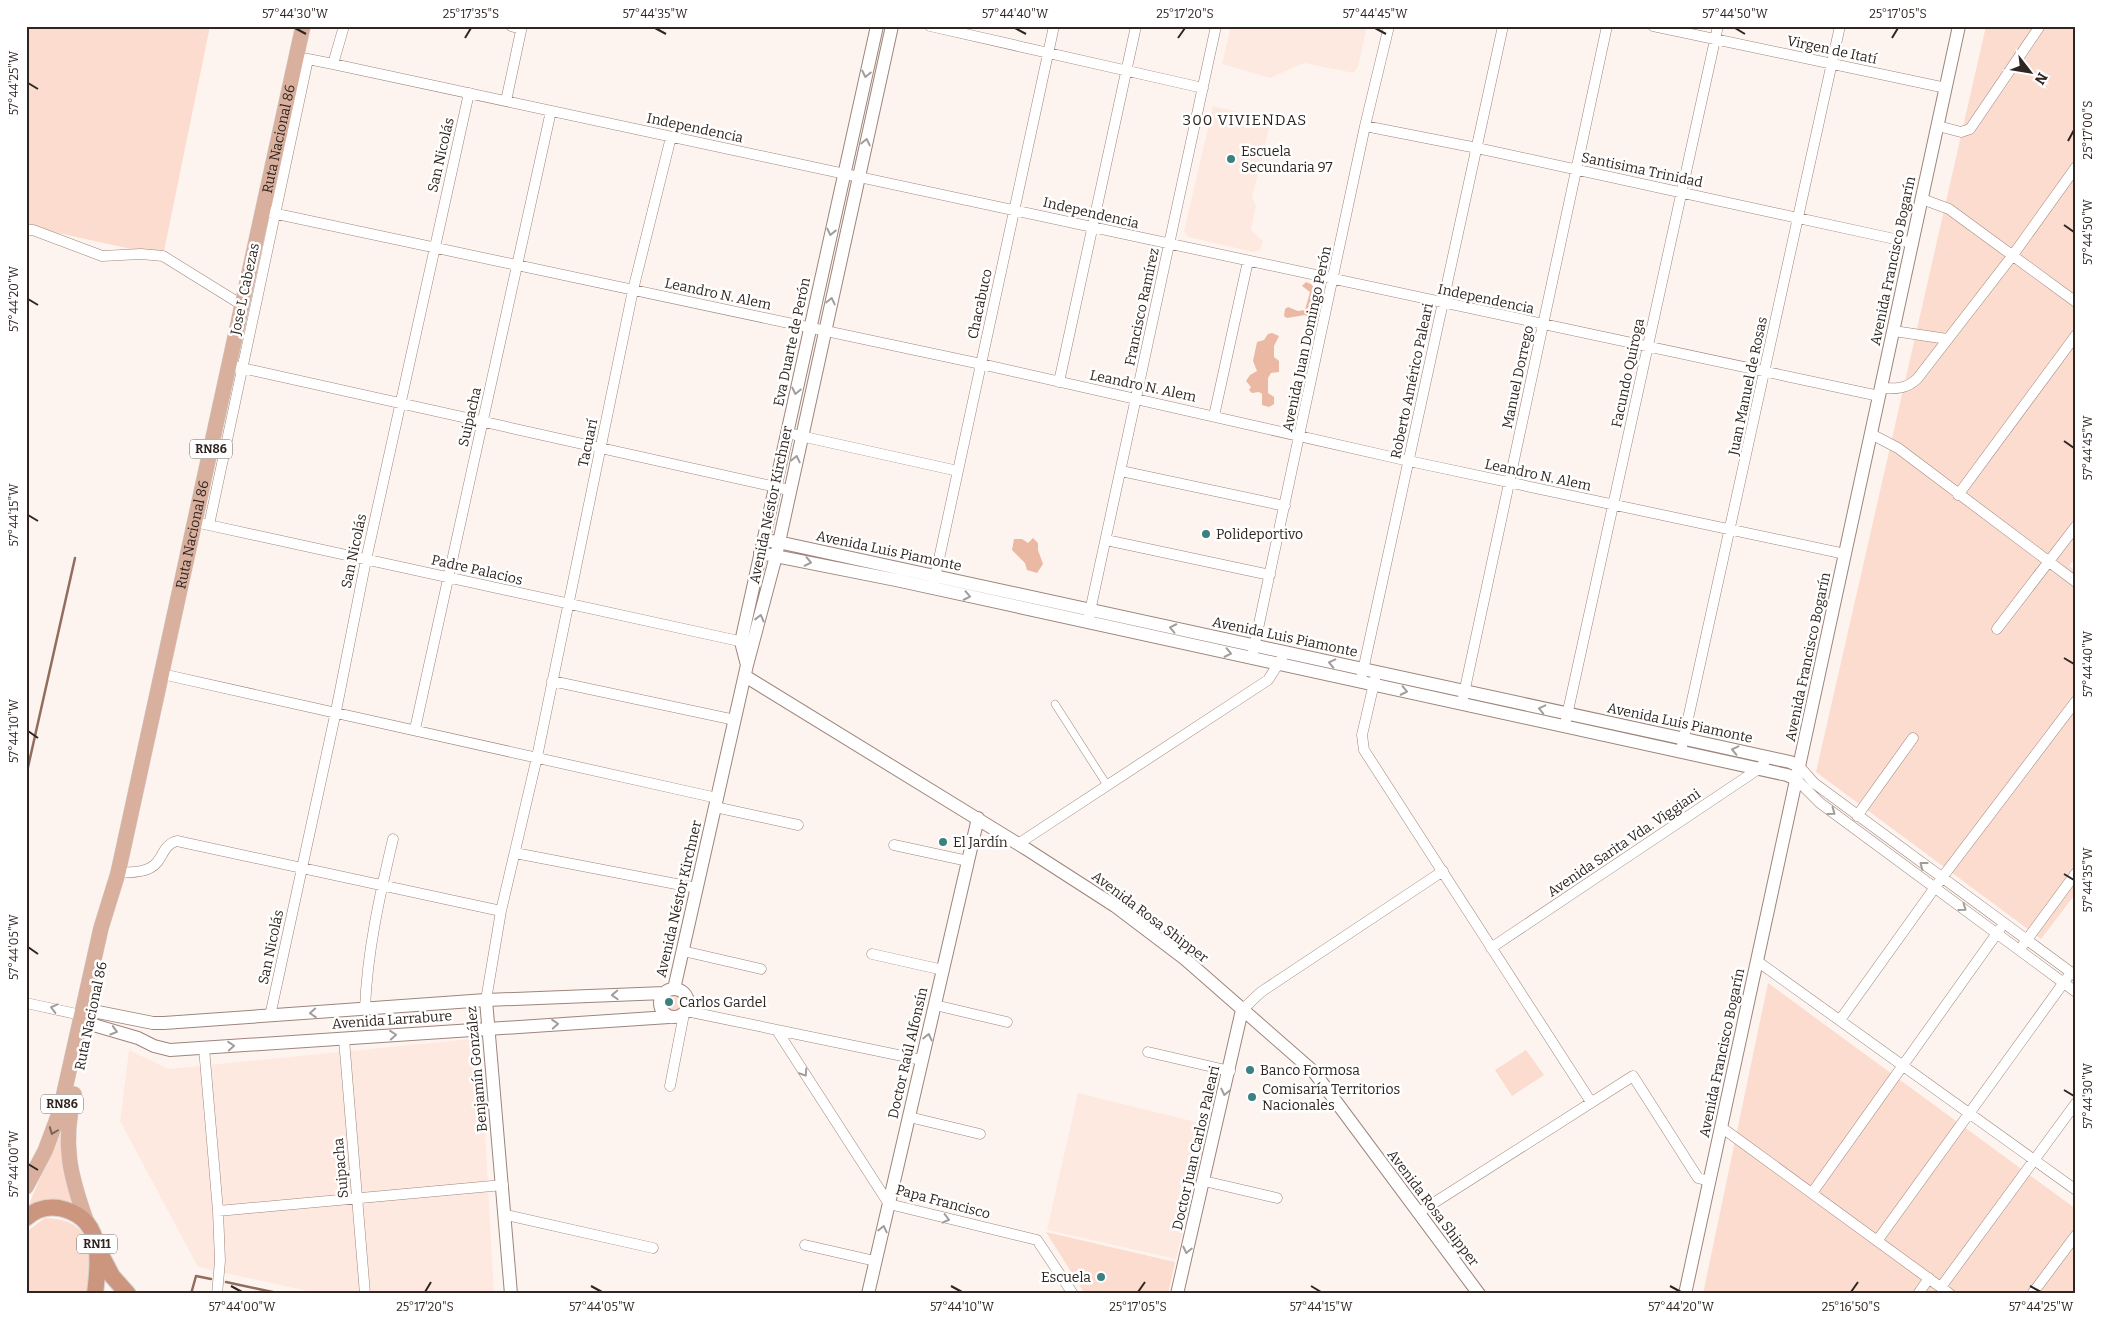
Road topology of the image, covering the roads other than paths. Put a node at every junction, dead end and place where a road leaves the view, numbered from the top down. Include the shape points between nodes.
1 (303, 26) edge
2 (344, 26) edge
3 (877, 26) edge
4 (892, 26) edge
5 (930, 26) edge
6 (1054, 26) edge
7 (1136, 26) edge
8 (1216, 26) edge
9 (1389, 26) edge
10 (1503, 26) edge
11 (1607, 26) edge
12 (1653, 26) edge
13 (1718, 26) edge
14 (1840, 26) edge
15 (1960, 26) edge
16 (2040, 26) edge
17 (518, 27) edge
18 (1715, 39) junction
19 (1048, 53) junction
20 (302, 59) junction
21 (333, 64) junction
22 (1832, 64) junction
23 (1126, 72) junction
24 (1203, 88) junction
25 (1946, 88) junction
26 (469, 93) junction
27 (506, 101) junction
28 (551, 110) junction
29 (1365, 126) junction
30 (1938, 126) junction
31 (671, 136) junction
32 (1477, 148) junction
33 (2076, 167) edge
34 (1576, 169) junction
35 (844, 174) junction
36 (859, 178) junction
37 (1682, 192) junction
38 (1922, 198) junction
39 (1014, 210) junction
40 (269, 212) junction
41 (1799, 218) junction
42 (1092, 227) junction
43 (26, 230) edge
44 (1912, 243) junction
45 (1170, 244) junction
46 (435, 246) junction
47 (2013, 255) junction
48 (1248, 261) junction
49 (519, 265) junction
50 (1334, 280) junction
51 (634, 290) junction
52 (2076, 302) edge
53 (1443, 304) junction
54 (242, 305) junction
55 (1543, 325) junction
56 (810, 328) junction
57 (824, 331) junction
58 (1894, 331) junction
59 (2076, 335) edge
60 (1948, 339) junction
61 (1648, 347) junction
62 (981, 364) junction
63 (235, 367) junction
64 (1765, 372) junction
65 (1059, 382) junction
66 (1880, 392) junction
67 (1136, 399) junction
68 (401, 404) junction
69 (1214, 416) junction
70 (483, 422) junction
71 (787, 433) junction
72 (1871, 434) junction
73 (1300, 435) junction
74 (801, 436) junction
75 (601, 448) junction
76 (1409, 461) junction
77 (958, 471) junction
78 (1121, 471) junction
79 (1509, 482) junction
80 (775, 487) junction
81 (789, 490) junction
82 (1958, 495) junction
83 (1614, 505) junction
84 (1285, 506) junction
85 (202, 523) junction
86 (2076, 526) edge
87 (1731, 530) junction
88 (1106, 540) junction
89 (778, 542) junction
90 (762, 547) junction
91 (1845, 554) junction
92 (776, 556) junction
93 (366, 560) junction
94 (2048, 562) junction
95 (1270, 575) junction
96 (449, 578) junction
97 (2076, 582) edge
98 (934, 583) junction
99 (568, 605) junction
100 (1089, 616) junction
101 (1997, 630) dead end
102 (740, 642) junction
103 (754, 644) junction
104 (1254, 652) junction
105 (1282, 658) junction
106 (746, 670) junction
107 (162, 674) junction
108 (1368, 677) junction
109 (552, 681) junction
110 (1463, 698) junction
111 (2076, 701) edge
112 (1054, 704) dead end
113 (336, 711) junction
114 (735, 720) junction
115 (1566, 720) junction
116 (415, 729) junction
117 (1913, 738) dead end
118 (1685, 739) junction
119 (1680, 751) junction
120 (537, 757) junction
121 (1768, 757) junction
122 (1760, 768) junction
123 (1798, 772) junction
124 (1107, 785) junction
125 (716, 802) junction
126 (1857, 816) junction
127 (978, 818) junction
128 (798, 825) dead end
129 (393, 839) dead end
130 (1018, 844) junction
131 (894, 845) dead end
132 (514, 853) junction
133 (968, 861) junction
134 (302, 868) junction
135 (1443, 871) junction
136 (118, 873) junction
137 (2076, 873) edge
138 (1941, 878) junction
139 (382, 886) junction
140 (1934, 887) junction
141 (697, 888) junction
142 (501, 911) junction
143 (2004, 924) junction
144 (1997, 933) junction
145 (2026, 940) junction
146 (1491, 948) junction
147 (2019, 950) junction
148 (682, 951) junction
149 (872, 954) dead end
150 (1757, 961) junction
151 (761, 969) dead end
152 (943, 970) junction
153 (2073, 974) edge
154 (2064, 983) junction
155 (669, 991) junction
156 (2076, 992) edge
157 (486, 1000) junction
158 (26, 1003) edge
159 (935, 1005) junction
160 (364, 1009) junction
161 (1242, 1010) junction
162 (685, 1013) junction
163 (270, 1016) junction
164 (88, 1017) junction
165 (669, 1017) junction
166 (1840, 1020) junction
167 (1007, 1022) dead end
168 (153, 1023) junction
169 (488, 1028) junction
170 (778, 1032) junction
171 (344, 1039) junction
172 (148, 1044) junction
173 (204, 1048) junction
174 (1148, 1052) dead end
175 (922, 1060) junction
176 (1904, 1066) junction
177 (1230, 1071) junction
178 (670, 1086) dead end
179 (1591, 1102) junction
180 (2076, 1102) edge
181 (1969, 1113) junction
182 (909, 1117) junction
183 (1721, 1127) junction
184 (980, 1134) dead end
185 (2034, 1160) junction
186 (1204, 1181) junction
187 (1710, 1181) junction
188 (503, 1186) junction
189 (26, 1187) edge
190 (2076, 1190) edge
191 (1812, 1193) junction
192 (1278, 1198) dead end
193 (357, 1200) junction
194 (888, 1204) junction
195 (218, 1211) junction
196 (1418, 1213) junction
197 (506, 1215) junction
198 (26, 1218) edge
199 (87, 1223) junction
200 (2076, 1235) edge
201 (1878, 1241) junction
202 (806, 1245) dead end
203 (98, 1248) junction
204 (653, 1248) dead end
205 (875, 1261) junction
206 (1928, 1278) junction
207 (1941, 1287) junction
208 (95, 1294) edge
209 (128, 1294) edge
210 (217, 1294) edge
211 (365, 1294) edge
212 (511, 1294) edge
213 (868, 1294) edge
214 (1072, 1294) edge
215 (1177, 1294) edge
216 (1479, 1294) edge
217 (1685, 1294) edge
218 (1918, 1294) edge
219 (1950, 1294) edge
220 (2032, 1294) edge

1 - 20 main road, Ruta Nacional 86 / RN86
2 - 21 street
3 -> 35 street, Eva Duarte de Perón
36 -> 4 street, Avenida Néstor Kirchner
5 - 19 street
6 - 19 street, Chacabuco
7 - 23 street
8 - 24 street, Francisco Ramírez
9 - 29 street, Avenida Juan Domingo Perón
10 - 32 street, Roberto Américo Paleari
11 - 34 street, Manuel Dorrego
12 - 18 street, Virgen de Itatí
13 - 18 street, Facundo Quiroga
14 - 22 street, Juan Manuel de Rosas
15 - 25 street, Avenida Francisco Bogarín
16 - 30 street via 1970,128 1962,132
17 - 27 street
18 - 22 street, Virgen de Itatí
18 - 37 street, Facundo Quiroga
19 - 23 street
19 - 39 street, Chacabuco
20 - 21 street, Independencia
20 - 40 main road, Ruta Nacional 86 / RN86
21 - 26 street, Independencia
22 - 25 street, Virgen de Itatí
22 - 41 street, Juan Manuel de Rosas
23 - 24 street
23 - 42 street
24 - 45 street, Francisco Ramírez
25 - 30 street, Avenida Francisco Bogarín
26 - 27 street, Independencia
26 - 46 street, San Nicolás
27 - 28 street, Independencia
28 - 31 street, Independencia
28 - 49 street, Suipacha
29 - 32 street, Santisima Trinidad
29 - 50 street, Avenida Juan Domingo Perón
30 - 38 street, Avenida Francisco Bogarín
31 - 35 street, Independencia
31 - 51 street, Tacuarí
32 - 34 street, Santisima Trinidad
32 - 53 street, Roberto Américo Paleari
33 - 47 street, Independencia
34 - 37 street, Santisima Trinidad
34 - 55 street, Manuel Dorrego
35 - 36 street, Independencia
35 -> 56 street, Eva Duarte de Perón
36 - 39 street, Independencia
57 -> 36 street, Avenida Néstor Kirchner
37 - 41 street, Santisima Trinidad
37 - 61 street, Facundo Quiroga
38 - 44 street, Avenida Francisco Bogarín
38 - 47 street via 1949,209
39 - 42 street, Independencia
39 - 62 street, Chacabuco
40 - 46 street, Leandro N. Alem
40 - 54 main road, Ruta Nacional 86 / RN86
40 - 63 street, Jose L Cabezas
41 - 44 street, Santisima Trinidad
41 - 64 street, Juan Manuel de Rosas
42 - 45 street, Independencia
42 - 65 street
43 - 54 street via 102,256 163,256
44 - 58 street, Avenida Francisco Bogarín
45 - 48 street, Independencia
45 - 67 street, Francisco Ramírez
46 - 49 street, Leandro N. Alem
46 - 68 street, San Nicolás
47 - 52 street
47 - 60 street, Independencia
48 - 50 street, Independencia
48 - 69 street
49 - 51 street, Leandro N. Alem
49 - 70 street, Suipacha
50 - 53 street, Independencia
50 - 73 street, Avenida Juan Domingo Perón
51 - 56 street, Leandro N. Alem
51 - 75 street, Tacuarí
53 - 55 street, Independencia
53 - 76 street, Roberto Américo Paleari
54 - 63 main road, Ruta Nacional 86 / RN86
55 - 61 street, Independencia
55 - 79 street, Manuel Dorrego
56 - 57 street, Leandro N. Alem
56 -> 71 street, Eva Duarte de Perón
57 - 62 street, Leandro N. Alem
57 - 74 street, Avenida Néstor Kirchner
58 - 60 street
58 - 66 street, Avenida Francisco Bogarín
59 - 82 street
60 - 66 street, Independencia via 1911,384
61 - 64 street, Independencia
61 - 83 street, Facundo Quiroga
62 - 65 street, Leandro N. Alem
62 - 77 street, Chacabuco
63 - 68 street
63 - 85 main road, Ruta Nacional 86 / RN86
64 - 66 street, Independencia
64 - 87 street, Juan Manuel de Rosas
65 - 67 street, Leandro N. Alem
66 - 72 street, Avenida Francisco Bogarín
67 - 69 street, Leandro N. Alem
67 - 78 street, Francisco Ramírez
68 - 70 street
68 - 93 street, San Nicolás
69 - 73 street, Leandro N. Alem
70 - 75 street
70 - 96 street, Suipacha
71 - 74 street
71 - 80 street, Eva Duarte de Perón
72 - 82 street via 1898,448
72 - 91 street, Avenida Francisco Bogarín
73 - 76 street, Leandro N. Alem
73 - 84 street, Avenida Juan Domingo Perón
74 - 77 street
81 -> 74 street, Avenida Néstor Kirchner
75 - 80 street
75 - 99 street, Tacuarí
76 - 79 street, Leandro N. Alem
76 - 108 street, Roberto Américo Paleari
77 - 98 street, Chacabuco
78 - 84 street
78 - 88 street, Francisco Ramírez
79 - 83 street, Leandro N. Alem
79 - 110 street, Manuel Dorrego
80 - 81 street
80 - 90 street, Eva Duarte de Perón
81 - 89 street, Avenida Néstor Kirchner
82 - 94 street
83 - 87 street, Leandro N. Alem
83 - 115 street, Facundo Quiroga
84 - 95 street, Avenida Juan Domingo Perón
85 - 93 street, Padre Palacios
85 - 107 main road, Ruta Nacional 86 / RN86
86 - 94 street
87 - 91 street, Leandro N. Alem
87 - 118 street, Juan Manuel de Rosas
88 - 95 street
88 - 100 street, Francisco Ramírez
89 - 90 street, Avenida Luis Piamonte
89 - 92 street, Avenida Néstor Kirchner
89 - 98 street, Avenida Luis Piamonte
90 - 92 street, Avenida Luis Piamonte
90 - 102 street, Eva Duarte de Perón
91 - 123 street, Avenida Francisco Bogarín
92 -> 98 street, Avenida Luis Piamonte
103 -> 92 street, Avenida Néstor Kirchner
93 - 96 street, Padre Palacios
93 - 113 street, San Nicolás
94 - 97 street
94 - 101 street
95 - 104 street, Avenida Juan Domingo Perón
96 - 99 street, Padre Palacios
96 - 116 street, Suipacha
98 - 100 street, Avenida Luis Piamonte
99 - 102 street, Padre Palacios
99 - 109 street, Tacuarí
100 - 104 street, Avenida Luis Piamonte
102 - 103 street, Padre Palacios
102 - 106 street, Eva Duarte de Perón
103 - 106 street, Avenida Néstor Kirchner
104 - 105 street, Avenida Luis Piamonte
105 - 108 street, Avenida Luis Piamonte
105 - 124 street via 1268,680
106 - 114 street, Avenida Néstor Kirchner
106 - 127 street, Avenida Rosa Shipper
107 - 113 street
107 - 136 main road, Ruta Nacional 86 / RN86
108 - 110 street, Avenida Luis Piamonte
108 - 135 street, Roberto Américo Paleari via 1362,735 1364,750
109 - 114 street
109 - 120 street, Tacuarí
110 - 115 street, Avenida Luis Piamonte
111 - 138 street
112 - 124 street
113 - 116 street
113 - 134 street, San Nicolás
114 - 125 street, Avenida Néstor Kirchner
115 - 118 street, Avenida Luis Piamonte
115 - 119 street, Avenida Luis Piamonte
116 - 120 street
117 - 126 street
118 - 119 street, Juan Manuel de Rosas
121 -> 118 street, Avenida Luis Piamonte
119 - 122 street, Avenida Luis Piamonte
120 - 125 street
120 - 132 street, Benjamín González
121 - 122 street, Avenida Sarita Vda. Viggiani
121 - 123 street, Avenida Luis Piamonte
122 - 123 street, Avenida Luis Piamonte
122 - 146 street, Avenida Sarita Vda. Viggiani
123 - 126 street
123 -> 140 street via 1806,792
123 - 150 street, Avenida Francisco Bogarín
124 - 130 street
125 - 128 street
125 - 141 street, Avenida Néstor Kirchner
138 -> 126 street
127 - 130 street, Avenida Rosa Shipper
127 - 133 street, Doctor Raúl Alfonsín
129 - 139 street
130 - 161 street, Avenida Rosa Shipper via 1158,938
131 - 133 street
132 - 141 street
132 - 142 street, Benjamín González
133 - 152 street, Doctor Raúl Alfonsín
134 - 136 street via 178,842 170,843 158,863 150,869
134 - 139 street
134 - 163 street, San Nicolás
135 - 146 street, Roberto Américo Paleari
135 - 161 street via 1262,992
136 - 164 main road, Ruta Nacional 86 / RN86 via 101,928
137 - 145 street
138 - 140 street
138 - 143 street
139 - 142 street
139 - 160 street
140 -> 144 street
140 - 166 street
141 - 148 street, Avenida Néstor Kirchner
142 - 157 street, Benjamín González
143 - 144 street
143 - 145 street
144 - 147 street
144 - 176 street
145 - 147 street
145 - 153 street
146 - 179 street, Roberto Américo Paleari
147 - 154 street
148 - 151 street
148 - 155 street, Avenida Néstor Kirchner
149 - 152 street
150 - 166 street
150 - 183 street, Avenida Francisco Bogarín
152 - 159 street, Doctor Raúl Alfonsín
153 - 154 street
154 - 156 street
154 - 181 street
155 -> 157 street, Avenida Larrabure
155 - 162 street via 686,995 689,1003
155 - 165 street via 660,1006
157 - 160 street, Avenida Larrabure
157 - 169 street, Benjamín González
164 -> 158 street
159 - 167 street
175 -> 159 street, Doctor Raúl Alfonsín
160 -> 163 street, Avenida Larrabure
161 - 177 street, Doctor Juan Carlos Paleari
161 - 196 street, Avenida Rosa Shipper via 1314,1072
162 - 165 street via 677,1018
162 - 170 street
162 - 178 street
163 - 168 street, Avenida Larrabure
164 - 168 street, Avenida Larrabure
164 -> 172 street, Avenida Larrabure
164 -> 189 main road, Ruta Nacional 86 / RN86 via 60,1111 45,1151
164 - 199 main road, Ruta Nacional 86 / RN86 via 67,1139 71,1176
169 -> 165 street, Avenida Larrabure
166 - 176 street
168 - 172 street
171 -> 169 street, Avenida Larrabure
169 - 188 street, Benjamín González
170 - 175 street
170 -> 194 street, Papa Francisco
173 -> 171 street, Avenida Larrabure
171 - 193 street, Suipacha
172 - 173 street, Avenida Larrabure via 163,1050
173 - 195 street
174 - 177 street
175 - 182 street, Doctor Raúl Alfonsín
176 - 181 street
176 - 191 street
177 -> 186 street, Doctor Juan Carlos Paleari
179 - 187 street via 1632,1076 1698,1178
179 - 196 street
180 - 185 street
181 - 185 street
181 - 201 street
182 - 184 street
182 - 194 street, Doctor Raúl Alfonsín
183 - 187 street, Avenida Francisco Bogarín
183 - 191 street
185 - 190 street
185 - 207 street
186 - 192 street
186 -> 215 street, Doctor Juan Carlos Paleari
187 - 217 street, Avenida Francisco Bogarín
188 - 193 street
188 - 197 street, Benjamín González
191 - 201 street
193 - 195 street
193 - 211 street, Suipacha
205 -> 194 street, Doctor Raúl Alfonsín
194 -> 214 street, Papa Francisco via 1037,1240
195 - 210 street via 220,1261
196 - 216 street, Avenida Rosa Shipper
197 - 204 street
197 - 212 street, Benjamín González
198 - 199 highway, RN11 via 32,1212 55,1208 78,1215
199 - 203 highway, RN11
200 - 220 street
201 - 206 street
202 - 205 street
203 - 208 highway, RN11
203 - 209 highway, RN11 via 112,1276
205 - 213 street, Doctor Raúl Alfonsín
206 - 207 street
206 - 218 street
207 - 219 street

